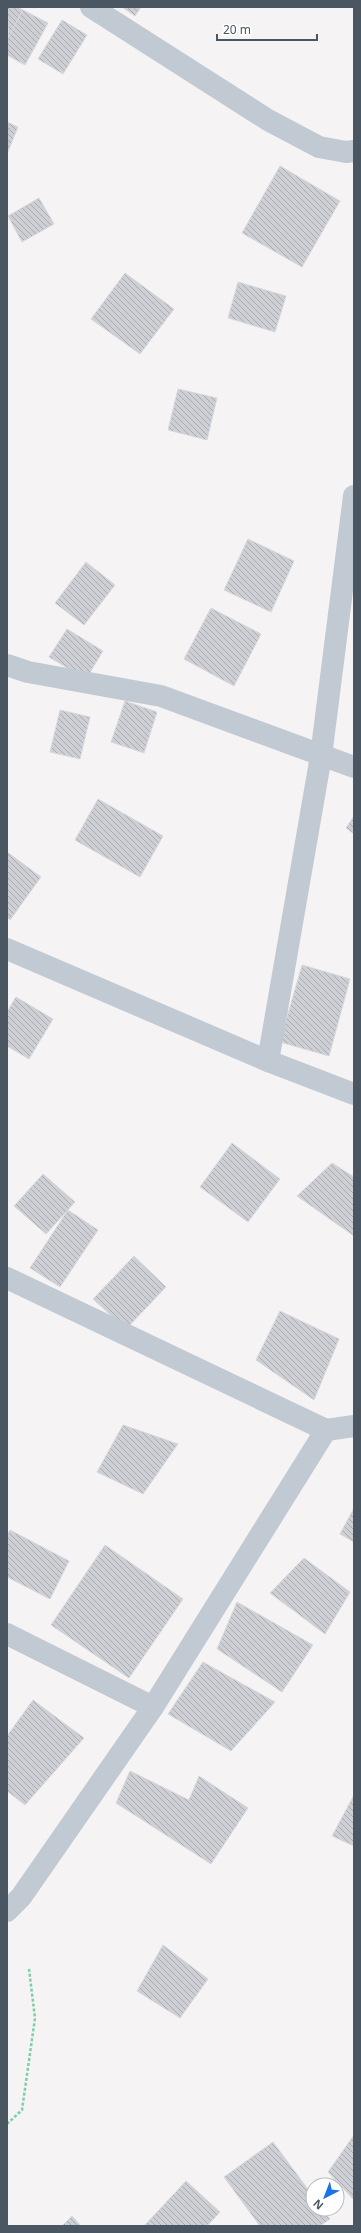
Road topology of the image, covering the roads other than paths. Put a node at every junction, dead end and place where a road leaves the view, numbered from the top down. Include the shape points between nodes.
1 (91, 7) edge
2 (354, 151) edge
3 (354, 496) edge
4 (7, 665) edge
5 (321, 756) junction
6 (354, 767) edge
7 (7, 949) edge
8 (268, 1061) junction
9 (354, 1094) edge
10 (7, 1278) edge
11 (354, 1426) edge
12 (326, 1430) junction
13 (7, 1634) edge
14 (153, 1707) junction
15 (7, 1910) edge

1 - 2 street via 268,120 319,147
3 - 5 street
4 - 5 street via 28,672 161,696
5 - 6 street
5 - 8 street
7 - 8 street
8 - 9 street
10 - 12 street
11 - 12 street
12 - 14 street
13 - 14 street
14 - 15 street via 21,1897

